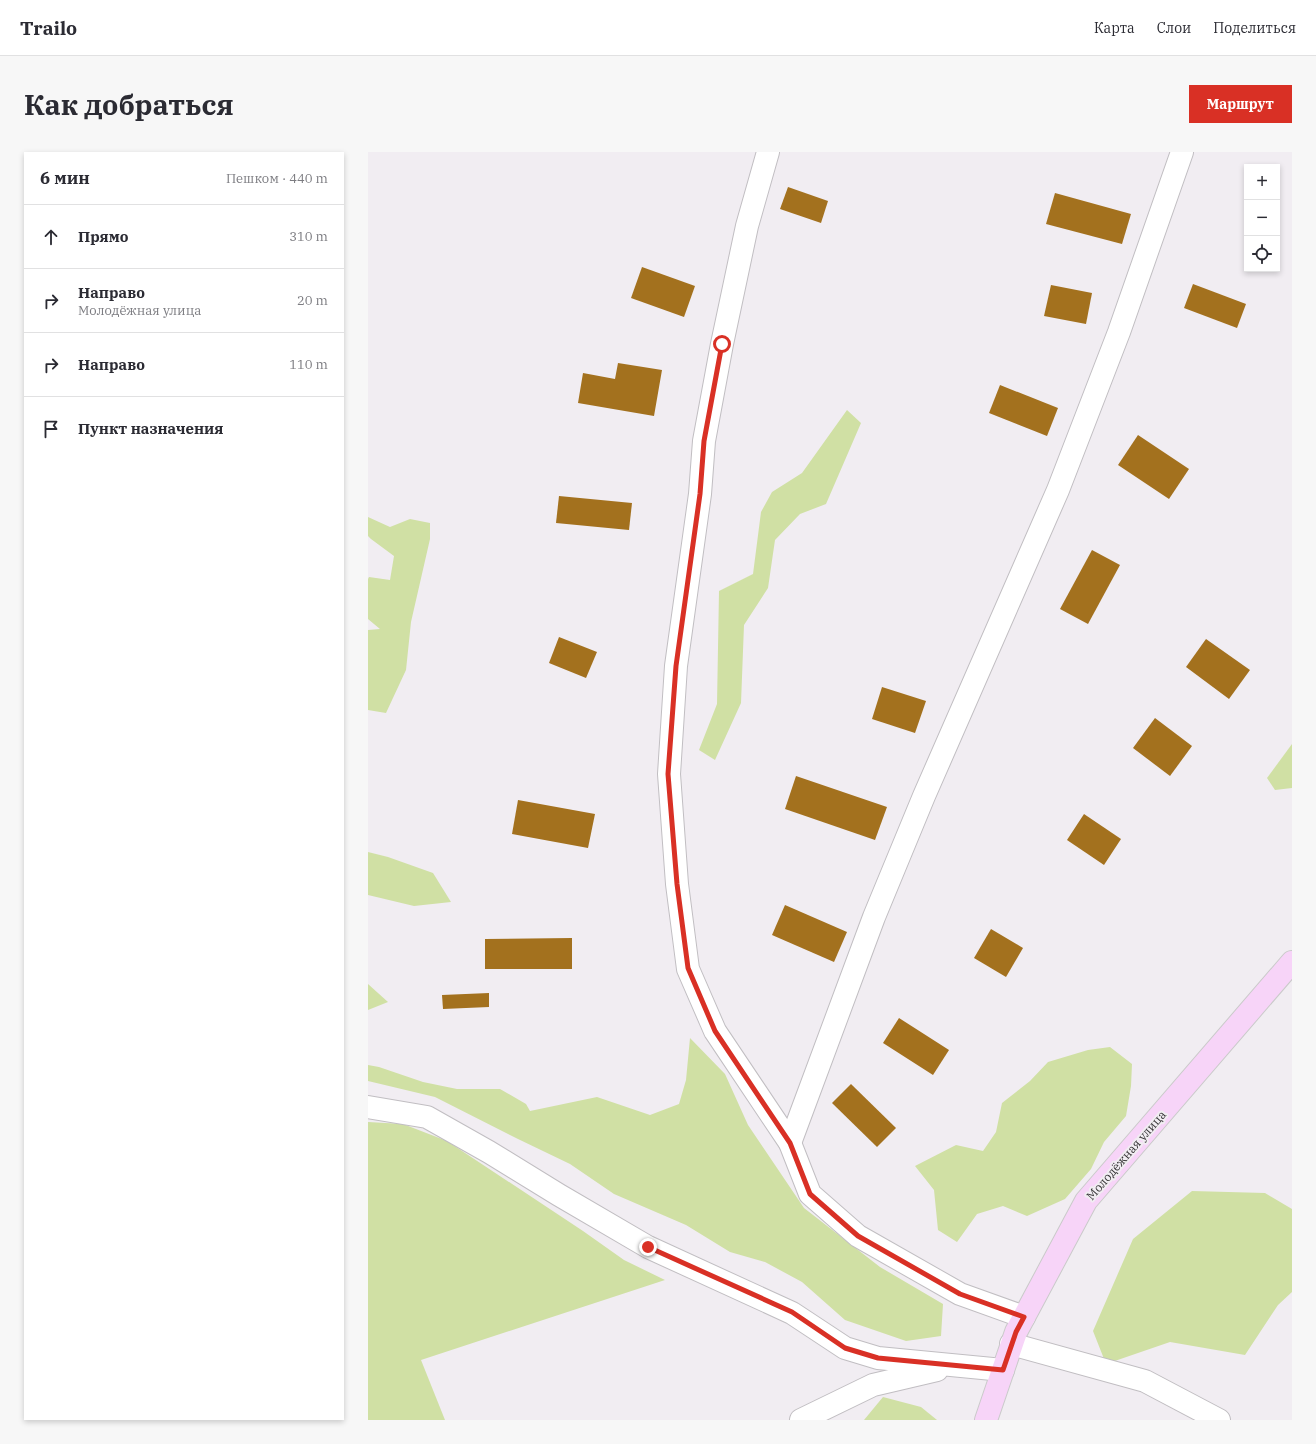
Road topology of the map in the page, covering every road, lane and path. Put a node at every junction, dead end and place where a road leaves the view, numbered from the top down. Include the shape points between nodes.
1 (768, 152) edge
2 (1182, 152) edge
3 (1292, 962) edge
4 (368, 1107) edge
5 (790, 1143) junction
6 (1024, 1317) junction
7 (1011, 1344) junction
8 (956, 1365) junction
9 (1003, 1370) junction
10 (801, 1420) edge
11 (986, 1420) edge
12 (1219, 1420) edge

1 - 5 street via 747,226 704,441 700,494 676,666 668,774 677,884 688,968 715,1031
2 - 5 street via 1119,332 1058,490 874,917
3 - 6 main road, Молодёжная улица via 1086,1201
4 - 8 street via 427,1117 648,1247 792,1312 845,1348 878,1358
5 - 6 street via 810,1194 858,1236 960,1294
6 - 7 main road, Молодёжная улица
7 - 9 main road, Молодёжная улица
7 - 12 street via 1145,1381
8 - 9 street
8 - 10 street via 873,1385
9 - 11 main road, Молодёжная улица

